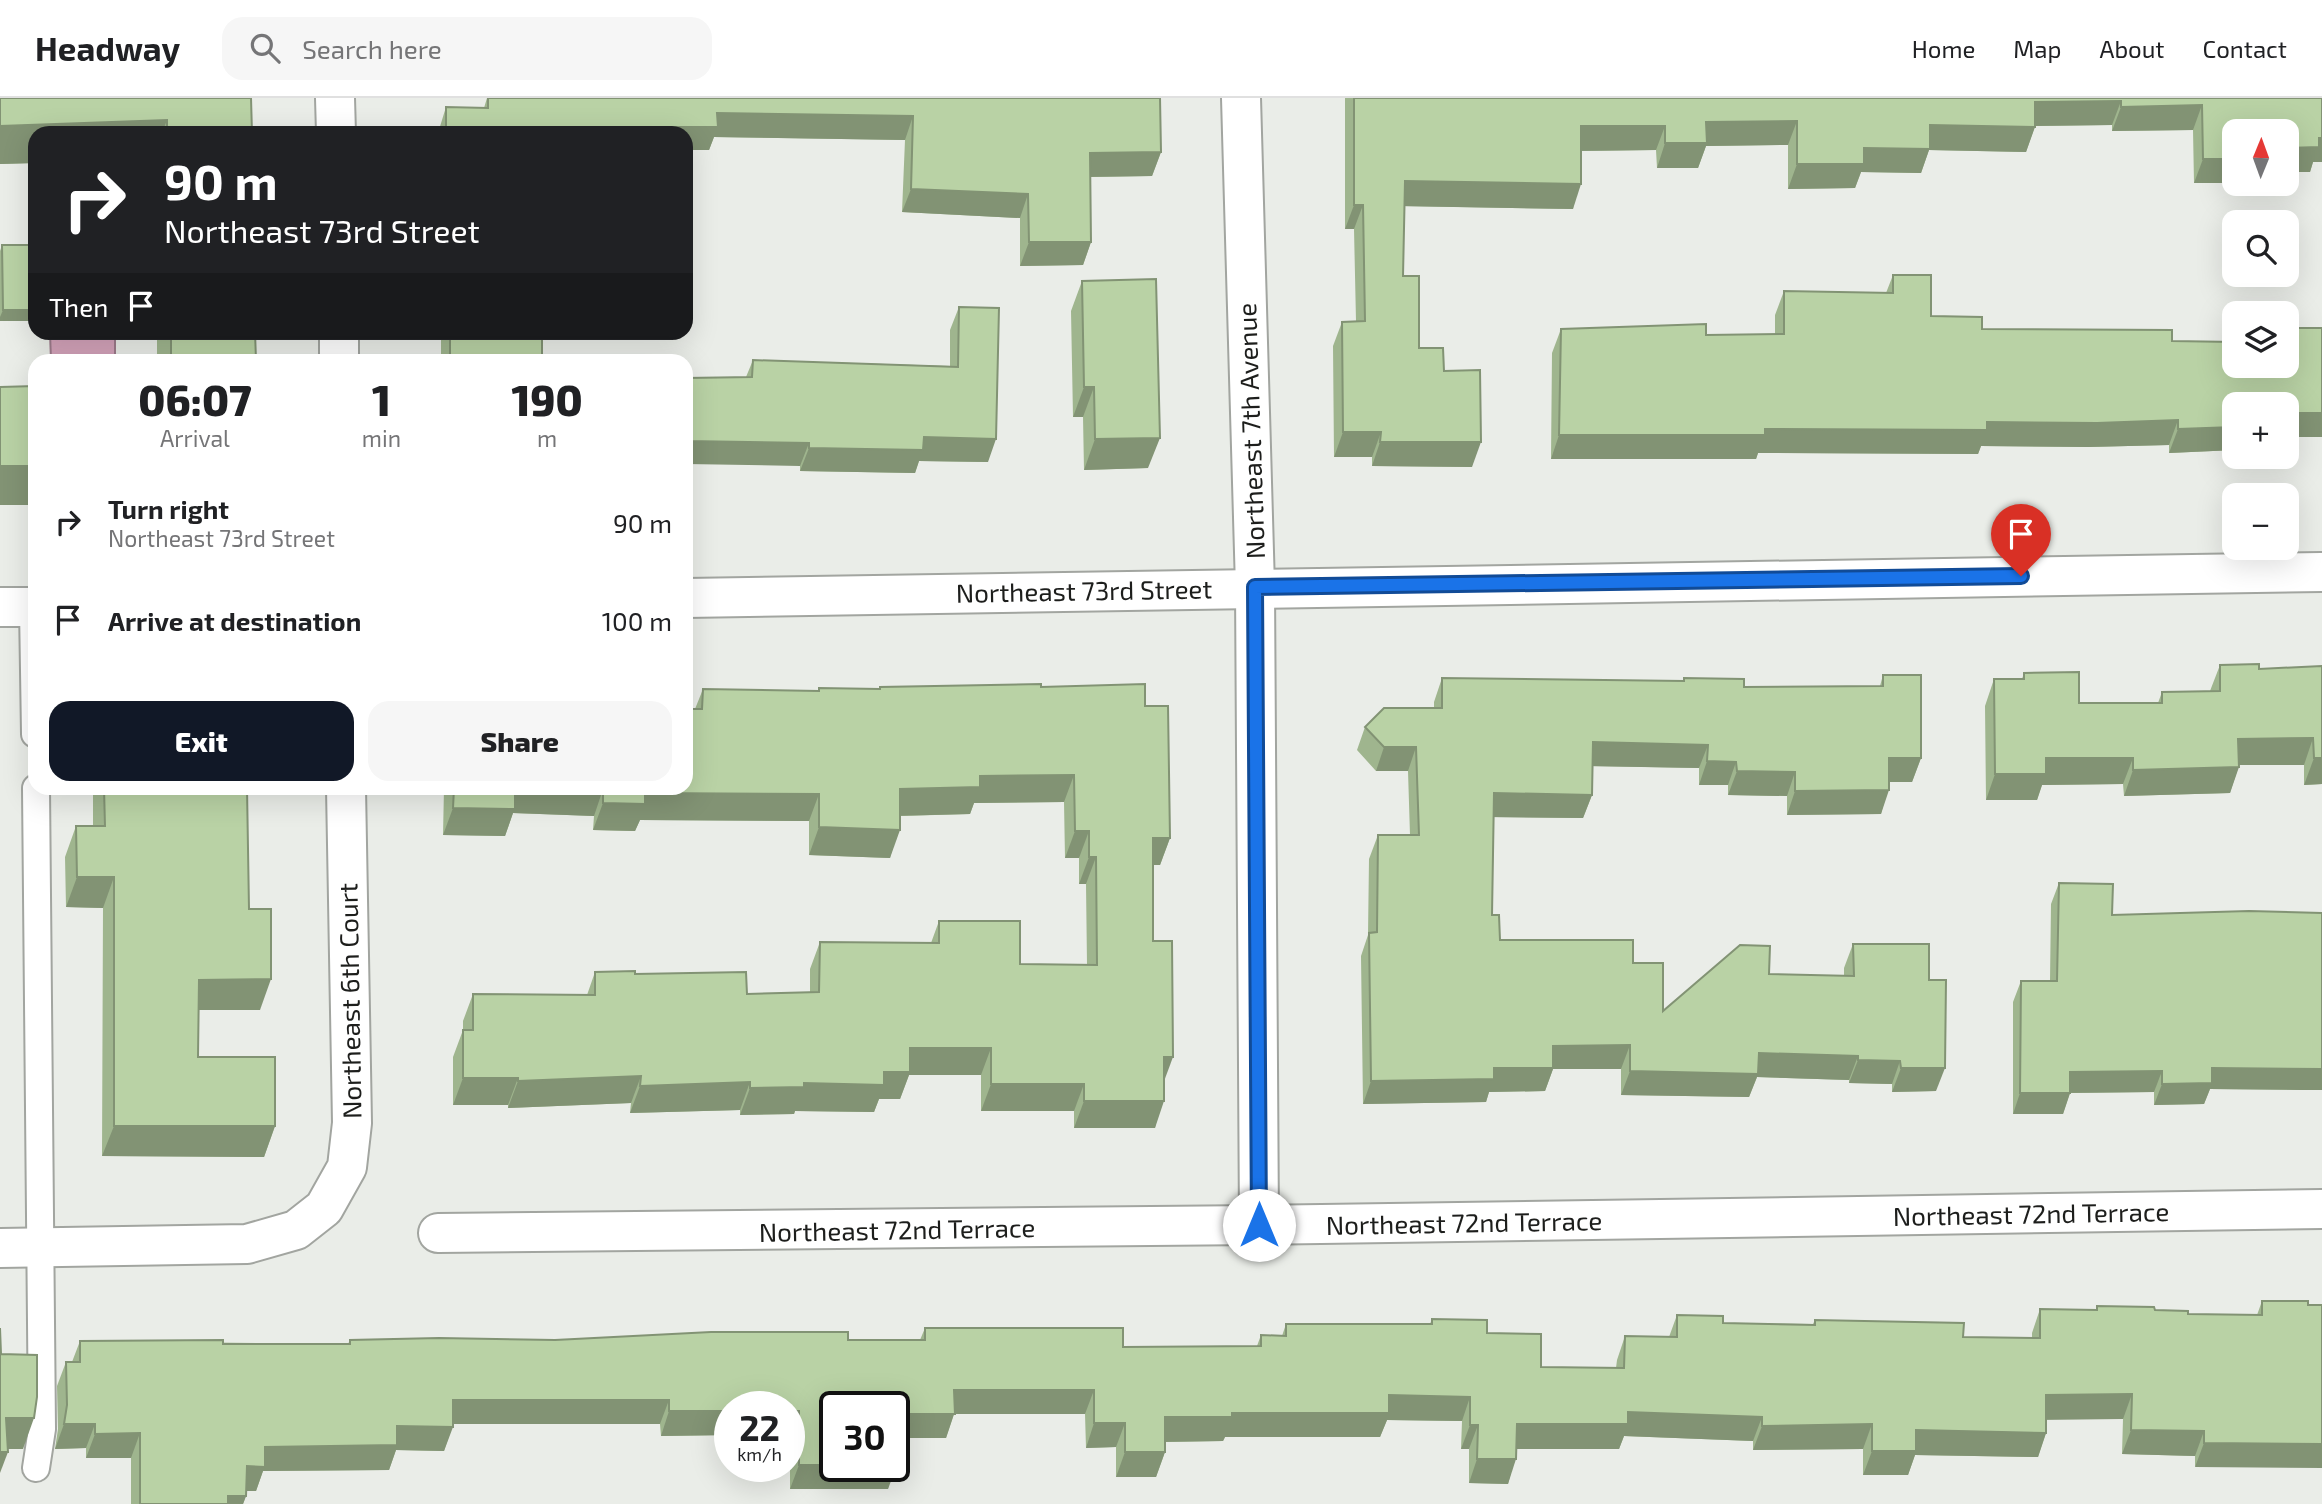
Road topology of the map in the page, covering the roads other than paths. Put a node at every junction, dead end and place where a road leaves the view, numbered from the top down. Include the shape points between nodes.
1 (335, 98) edge
2 (1241, 98) edge
3 (336, 126) edge
4 (2322, 572) edge
5 (1255, 587) junction
6 (693, 598) edge
7 (23, 607) edge
8 (28, 660) edge
9 (36, 795) edge
10 (346, 795) edge
11 (2322, 1209) edge
12 (1259, 1225) junction
13 (438, 1233) dead end
14 (42, 1247) junction
15 (0, 1248) edge
16 (36, 1468) dead end

1 - 3 street
2 - 5 street, Northeast 7th Avenue
4 - 5 street, Northeast 73rd Street
5 - 6 street, Northeast 73rd Street
5 - 12 street, Northeast 7th Avenue
7 - 8 lane
9 - 14 lane
10 - 14 street, Northeast 6th Court via 352,1123 347,1167 324,1208 296,1230 247,1244
11 - 12 street, Northeast 72nd Terrace
12 - 13 street, Northeast 72nd Terrace
14 - 15 street
14 - 16 lane via 43,1429

